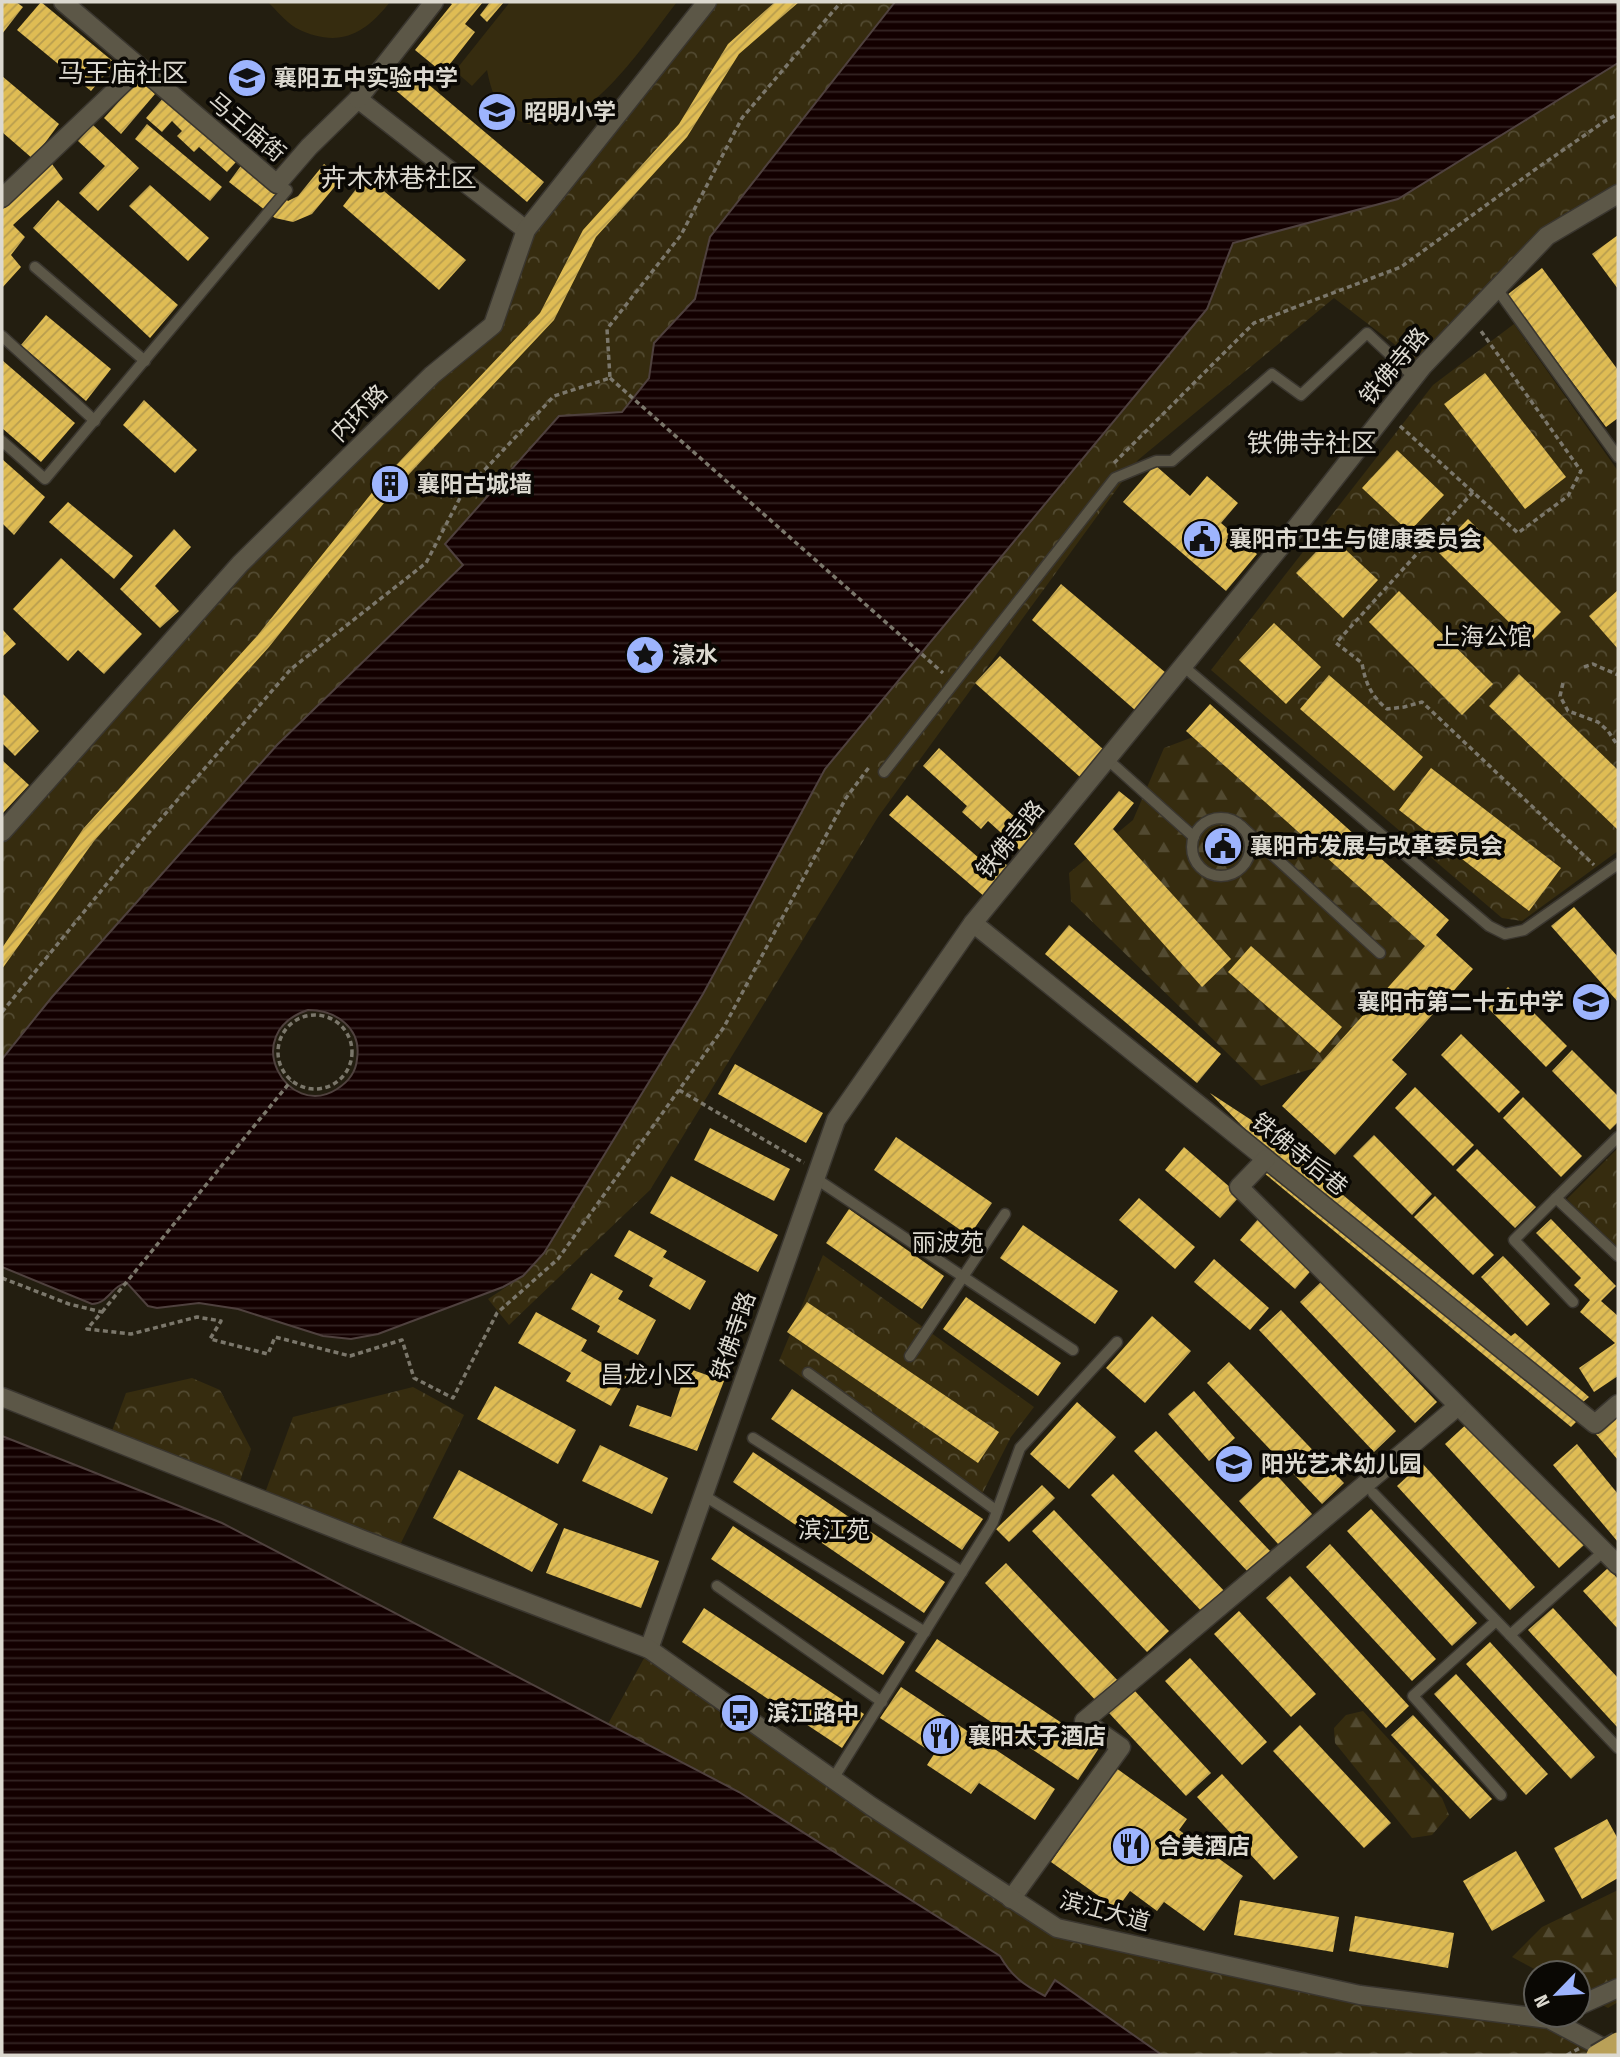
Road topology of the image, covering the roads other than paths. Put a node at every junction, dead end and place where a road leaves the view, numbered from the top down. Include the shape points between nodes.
1 (62, 2) edge
2 (434, 2) edge
3 (707, 2) edge
4 (139, 68) junction
5 (358, 99) junction
6 (277, 184) junction
7 (1618, 194) edge
8 (2, 198) edge
9 (526, 230) junction
10 (35, 267) dead end
11 (1497, 289) junction
12 (2, 336) edge
13 (145, 361) junction
14 (1414, 377) junction
15 (95, 421) junction
16 (2, 440) edge
17 (1618, 457) edge
18 (1183, 666) junction
19 (1107, 759) junction
20 (884, 772) dead end
21 (1241, 826) junction
22 (2, 832) edge
23 (1194, 837) junction
24 (1618, 864) edge
25 (973, 923) junction
26 (1380, 953) dead end
27 (1618, 1137) edge
28 (1266, 1159) junction
29 (816, 1175) junction
30 (1556, 1198) junction
31 (1005, 1214) dead end
32 (1618, 1256) edge
33 (962, 1276) junction
34 (1573, 1302) dead end
35 (1117, 1342) dead end
36 (1073, 1350) dead end
37 (910, 1356) dead end
38 (808, 1373) dead end
39 (2, 1396) edge
40 (1618, 1404) edge
41 (1458, 1406) junction
42 (752, 1438) dead end
43 (1373, 1493) dead end
44 (704, 1495) junction
45 (998, 1511) junction
46 (1604, 1551) junction
47 (1618, 1565) edge
48 (962, 1572) junction
49 (717, 1586) dead end
50 (1496, 1621) junction
51 (925, 1632) junction
52 (1510, 1635) junction
53 (649, 1649) junction
54 (881, 1702) junction
55 (1618, 1748) edge
56 (834, 1779) junction
57 (1501, 1795) dead end
58 (1012, 1899) junction
59 (1618, 1988) edge
60 (1592, 2000) edge
61 (1522, 2013) edge
62 (1574, 2029) edge
63 (1618, 2042) edge
64 (1596, 2055) edge
65 (1617, 2055) edge

1 - 4 street, 马王庙街
2 - 5 street, 马王庙街
3 - 9 street, 内环路
4 - 6 street, 马王庙街
4 - 8 street
5 - 6 street, 马王庙街
5 - 9 street
6 - 13 lane via 287,190
7 - 11 street, 铁佛寺路 via 1547,236
9 - 22 street, 内环路 via 493,325 432,375 240,564
10 - 13 lane
11 - 14 street, 铁佛寺路
11 - 17 lane
12 - 15 lane
13 - 15 lane
14 - 18 street, 铁佛寺路
14 - 20 lane via 1367,333 1301,395 1272,374 1172,461 1156,461 1115,478
15 - 16 lane via 45,480
18 - 19 street, 铁佛寺路
18 - 24 lane via 1504,934 1524,930
19 - 23 lane
19 - 25 street, 铁佛寺路
21 - 23 lane via 1215,819 1206,822
21 - 23 lane via 1250,843 1247,861 1224,876 1205,871 1199,864
21 - 26 lane
25 - 28 street, 铁佛寺后巷
25 - 29 street, 铁佛寺路 via 836,1119
27 - 30 lane
28 - 40 street, 铁佛寺后巷 via 1595,1424
28 - 41 street via 1239,1187
29 - 33 lane
29 - 44 street, 铁佛寺路
30 - 32 lane
30 - 34 lane via 1514,1240
31 - 33 lane
33 - 36 lane
33 - 37 lane
35 - 45 lane via 1020,1448
38 - 45 lane
39 - 53 street, 滨江大道
41 - 46 street
41 - 58 street via 1084,1721 1121,1747
42 - 48 lane
43 - 50 lane
44 - 51 lane
44 - 53 street, 铁佛寺路
45 - 48 lane
46 - 47 street
46 - 52 lane
48 - 51 lane
49 - 54 lane
50 - 52 lane
50 - 57 lane via 1413,1696
51 - 54 lane
52 - 55 lane
53 - 56 street, 滨江大道
54 - 56 lane
56 - 58 street, 滨江大道
58 - 61 street, 滨江大道 via 1057,1928 1070,1931 1360,1995
59 - 60 street
62 - 65 street, 滨江大道
63 - 64 highway, bridge

